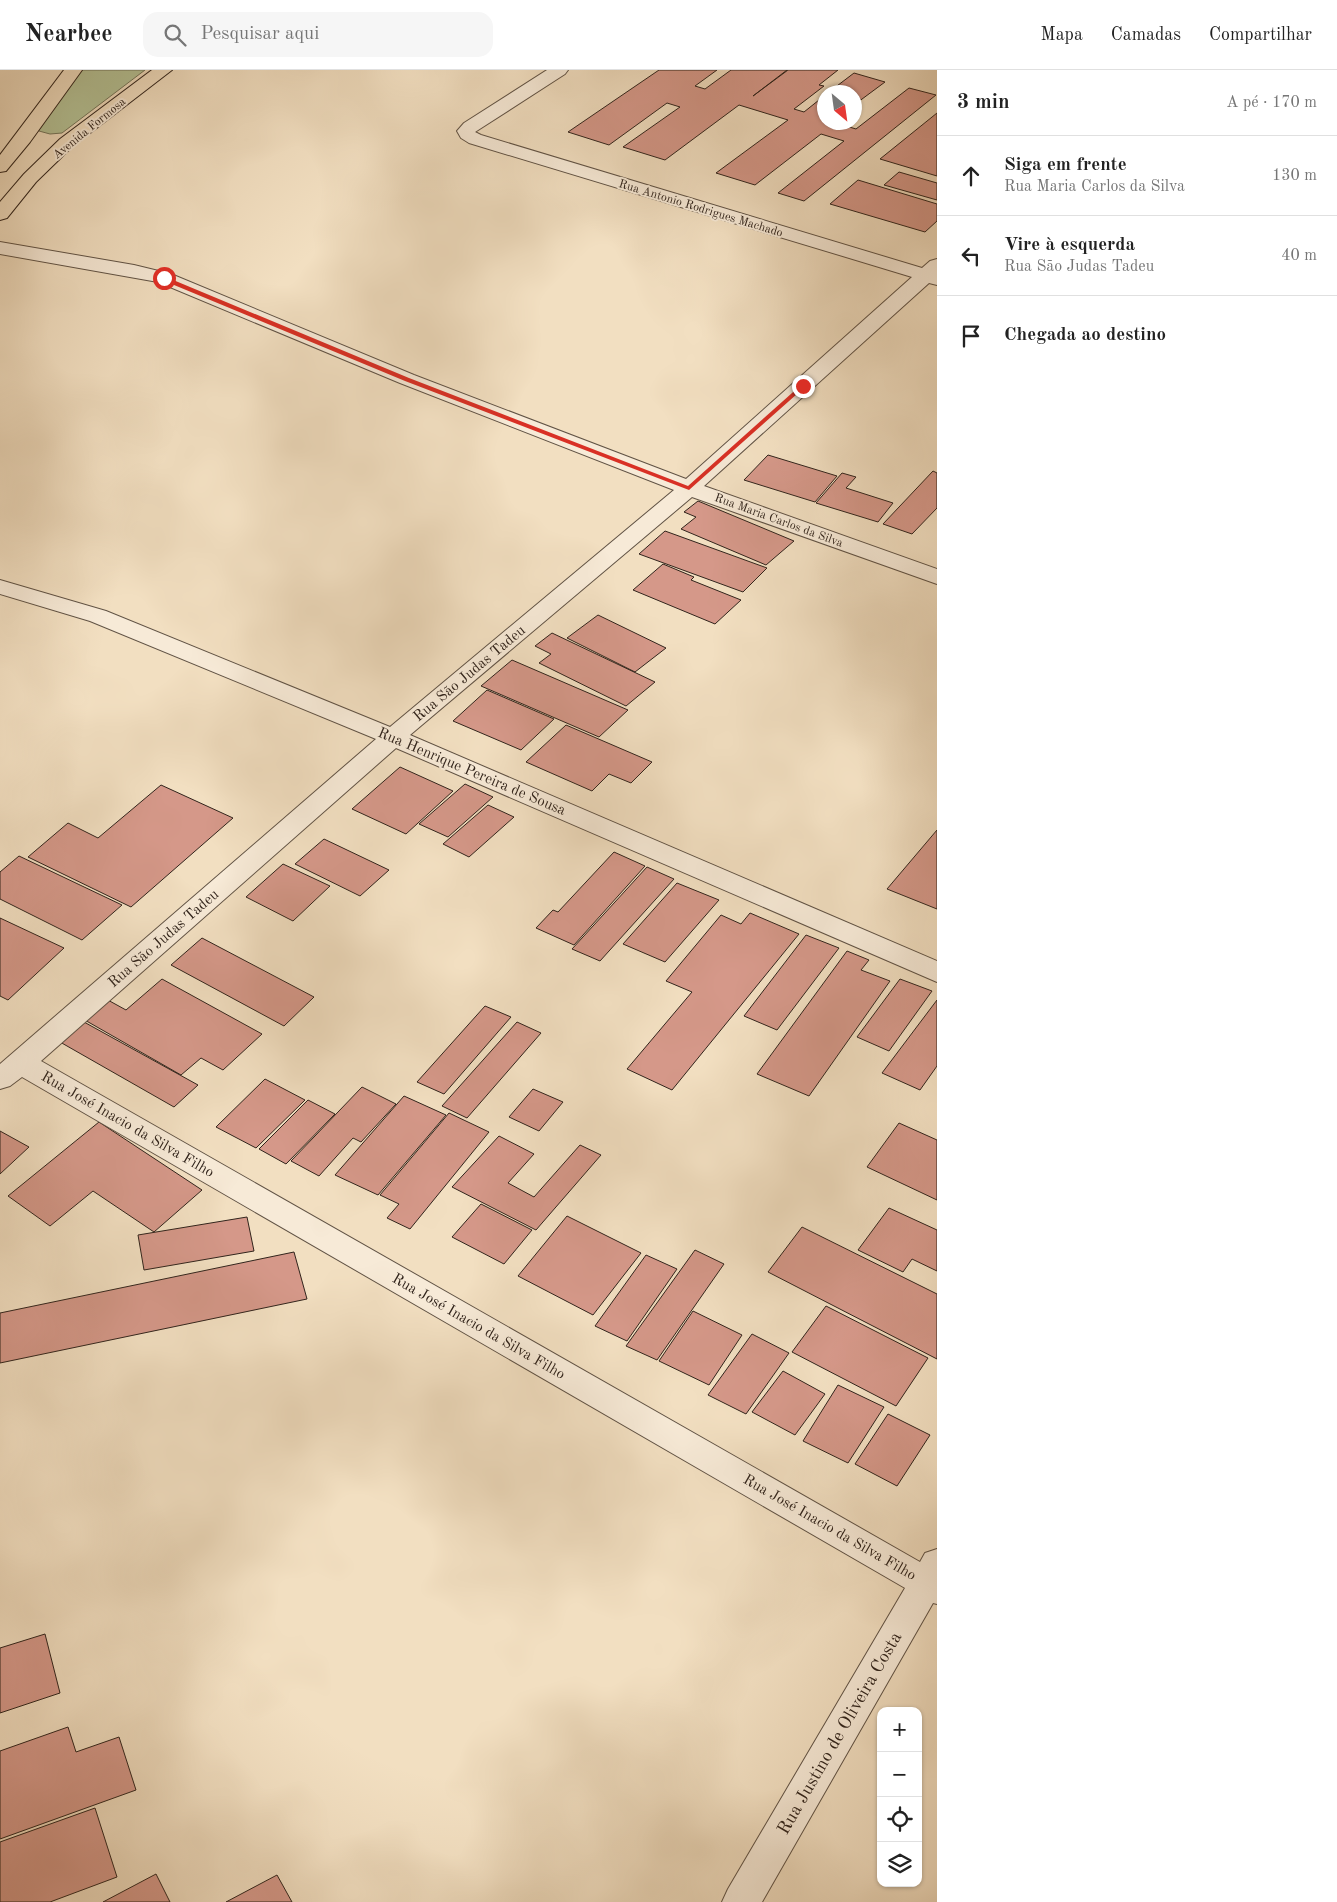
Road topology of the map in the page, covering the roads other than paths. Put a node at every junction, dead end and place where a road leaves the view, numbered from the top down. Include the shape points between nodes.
1 (74, 70) edge
2 (162, 70) edge
3 (559, 70) edge
4 (24, 138) junction
5 (66, 143) junction
6 (0, 166) edge
7 (0, 214) edge
8 (0, 248) edge
9 (933, 274) edge
10 (689, 488) junction
11 (937, 577) edge
12 (0, 587) edge
13 (393, 737) junction
14 (937, 972) edge
15 (11, 1071) edge
16 (933, 1578) edge
17 (740, 1902) edge

1 - 4 main road
2 - 5 main road, Avenida Formosa
3 - 9 street, Rua Antonio Rodrigues Machado via 470,127 467,134
4 - 5 main road
4 - 6 main road
5 - 7 main road, Avenida Formosa via 30,178
8 - 10 street, Rua Maria Carlos da Silva via 164,278 407,379
9 - 10 street, Rua São Judas Tadeu
10 - 11 street, Rua Maria Carlos da Silva
10 - 13 street, Rua São Judas Tadeu
12 - 13 street, Rua Henrique Pereira de Sousa via 98,616
13 - 14 street, Rua Henrique Pereira de Sousa
13 - 15 street, Rua São Judas Tadeu
15 - 16 street, Rua José Inacio da Silva Filho
16 - 17 street, Rua Justino de Oliveira Costa

